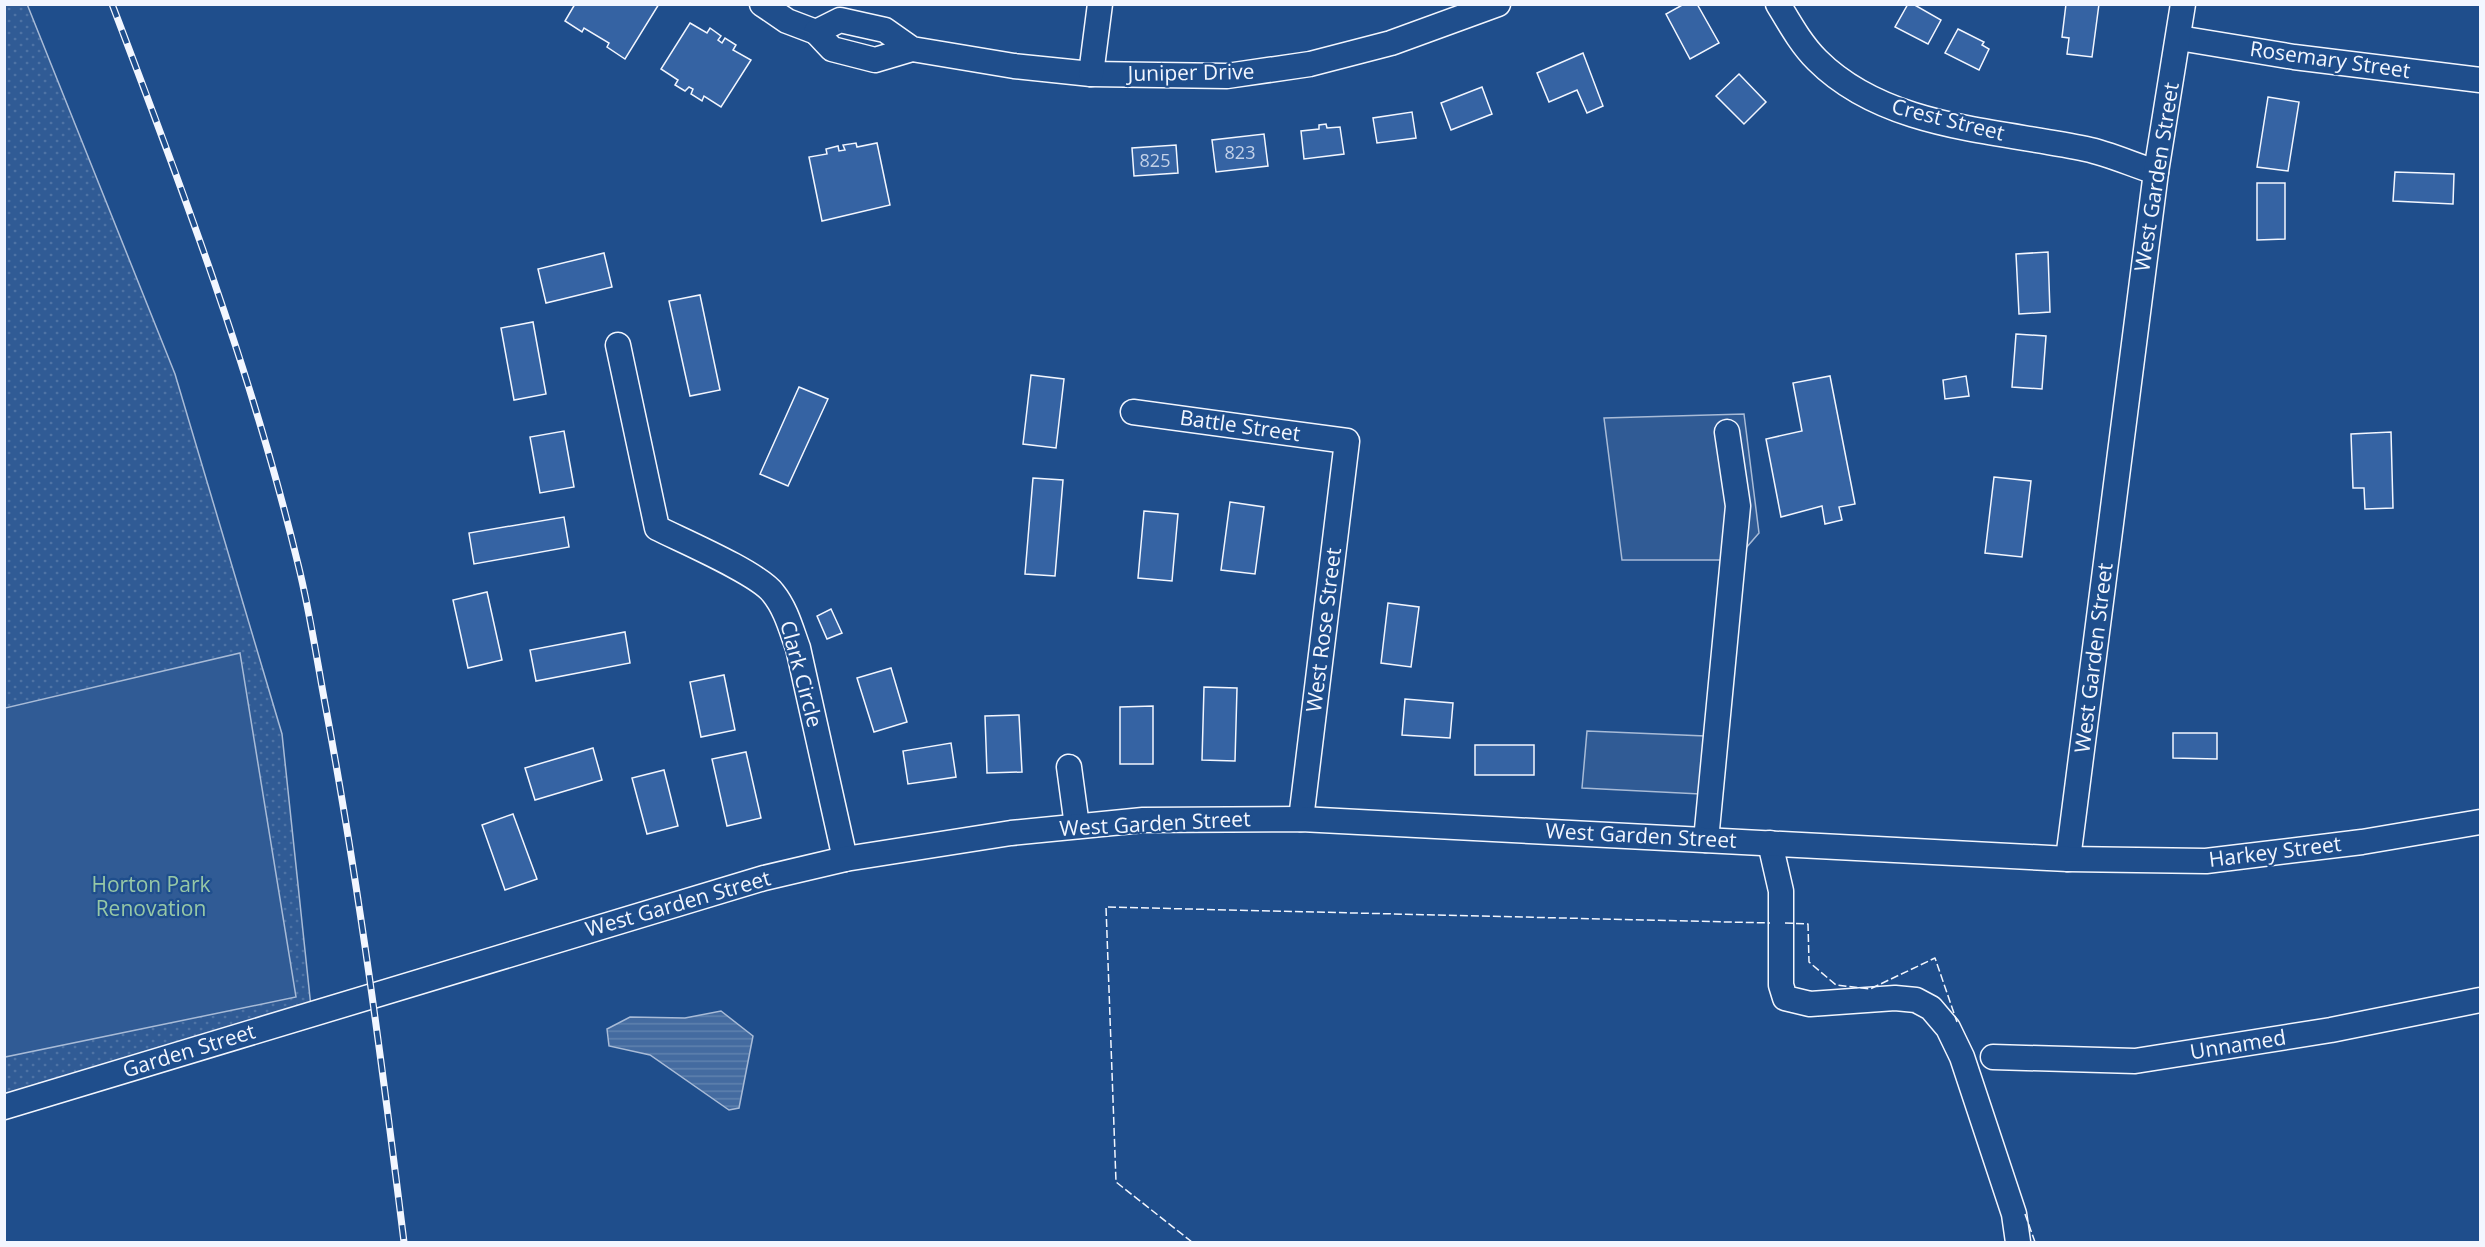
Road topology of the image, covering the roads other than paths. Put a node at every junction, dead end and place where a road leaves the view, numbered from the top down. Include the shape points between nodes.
1 (762, 4) edge
2 (1100, 4) edge
3 (1498, 4) edge
4 (1778, 4) edge
5 (2183, 4) edge
6 (816, 32) junction
7 (2179, 38) junction
8 (912, 49) junction
9 (1091, 74) junction
10 (2481, 81) edge
11 (2156, 172) junction
12 (618, 345) dead end
13 (1133, 412) dead end
14 (1727, 432) dead end
15 (1347, 441) joint
16 (1069, 767) dead end
17 (1301, 819) junction
18 (2481, 822) edge
19 (1077, 826) junction
20 (1706, 840) junction
21 (1770, 843) junction
22 (845, 859) junction
23 (2068, 859) junction
24 (373, 995) joint
25 (2481, 1000) edge
26 (1993, 1057) dead end
27 (4, 1107) edge
28 (2018, 1242) edge

1 - 6 street, Juniper Drive via 787,21
2 - 9 street
3 - 9 street, Juniper Drive via 1391,44 1310,64 1227,76
4 - 11 street, Crest Street via 1817,60 1874,100 1953,126 2088,150
5 - 7 street, West Garden Street
6 - 8 street, Juniper Drive via 840,20 885,30
6 - 8 street, Juniper Drive via 832,49 875,60
7 - 10 street, Rosemary Street
7 - 11 street, West Garden Street
8 - 9 street, Juniper Drive
11 - 23 street, West Garden Street
12 - 22 street, Clark Circle via 657,528 739,569 772,591 787,614
13 - 15 street, Battle Street
14 - 20 street via 1738,506
15 - 17 street, West Rose Street
16 - 19 street
17 - 19 street, West Garden Street via 1143,820
17 - 20 street, West Garden Street
18 - 23 street, Harkey Street via 2362,842 2206,861
19 - 22 street, West Garden Street via 1011,832
20 - 21 street, West Garden Street
21 - 23 street, West Garden Street
21 - 28 street via 1781,891 1781,985 1785,998 1810,1004 1895,998 1916,1000 1931,1008 1948,1028 1962,1057 2014,1214
22 - 24 street, West Garden Street via 700,896
24 - 27 street, Garden Street
25 - 26 street, Unnamed via 2331,1030 2135,1061

